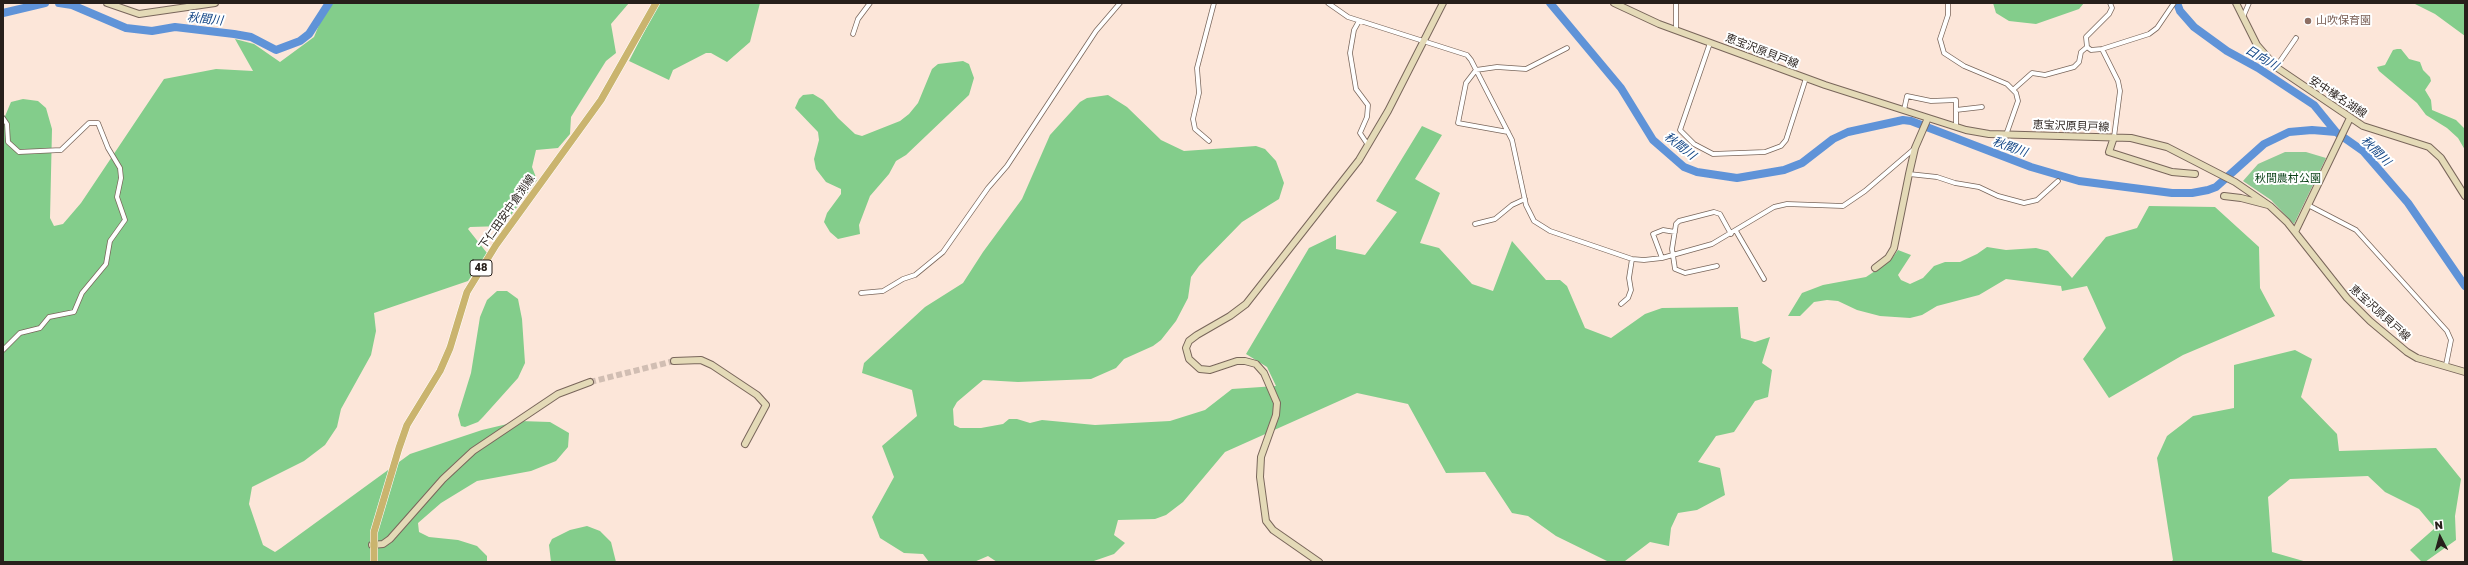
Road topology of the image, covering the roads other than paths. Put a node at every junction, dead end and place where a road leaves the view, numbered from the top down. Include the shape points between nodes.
1 (108, 3) edge
2 (211, 3) edge
3 (215, 3) edge
4 (656, 3) edge
5 (870, 3) edge
6 (1120, 3) edge
7 (1214, 3) edge
8 (1328, 3) edge
9 (1443, 3) edge
10 (1614, 3) edge
11 (1676, 3) edge
12 (1948, 3) edge
13 (2110, 3) edge
14 (2174, 3) edge
15 (2236, 3) edge
16 (2249, 3) edge
17 (2243, 17) junction
18 (1359, 21) junction
19 (1676, 30) junction
20 (853, 34) dead end
21 (2296, 38) dead end
22 (1424, 41) junction
23 (1710, 43) junction
24 (2087, 47) junction
25 (1567, 48) dead end
26 (2102, 49) junction
27 (2276, 67) junction
28 (1476, 70) junction
29 (1806, 78) junction
30 (2014, 88) junction
31 (1982, 107) dead end
32 (1904, 110) junction
33 (1956, 110) junction
34 (3, 118) edge
35 (1928, 120) junction
36 (2349, 121) junction
37 (1956, 127) junction
38 (1508, 132) junction
39 (2006, 135) junction
40 (2114, 137) junction
41 (1210, 141) dead end
42 (1368, 145) junction
43 (1916, 148) junction
44 (1909, 174) junction
45 (2195, 174) dead end
46 (2058, 180) dead end
47 (2224, 196) dead end
48 (2465, 196) edge
49 (1525, 199) junction
50 (2308, 205) junction
51 (2270, 206) junction
52 (1474, 224) dead end
53 (1736, 231) junction
54 (1675, 232) junction
55 (2295, 232) junction
56 (1731, 234) junction
57 (1674, 255) junction
58 (1662, 258) junction
59 (1632, 259) junction
60 (1717, 266) dead end
61 (1875, 268) dead end
62 (1764, 278) dead end
63 (861, 293) dead end
64 (1620, 304) dead end
65 (3, 350) edge
66 (674, 361) tunnel mouth
67 (2446, 365) junction
68 (2465, 372) edge
69 (590, 382) tunnel mouth
70 (745, 444) dead end
71 (372, 546) junction
72 (374, 562) edge
73 (1320, 562) edge

1 - 2 street via 139,14
2 - 3 street
4 - 71 main road, 下仁田安中倉渕線 / 48 via 601,100 496,245 467,292 450,348 407,425 378,514
5 - 20 street via 858,19
6 - 63 street via 1096,31 1007,166 988,188 943,252 915,274 884,291
7 - 41 street via 1197,68 1199,93 1193,119 1196,129
8 - 18 street via 1348,18
9 - 22 street
10 - 19 street, 恵宝沢原貝戸線 via 1634,14
11 - 19 street
12 - 30 street via 1948,15 1940,39 1944,53 1956,63
13 - 24 street via 2112,8 2109,14 2086,34
14 - 26 street via 2153,32
15 - 17 street, 安中榛名湖線
16 - 17 street
17 - 27 street, 安中榛名湖線 via 2257,45
18 - 22 street
18 - 42 street via 1354,30 1350,54 1356,89 1368,105 1367,117 1360,133
19 - 23 street, 恵宝沢原貝戸線
21 - 27 street
22 - 28 street via 1467,55
22 - 42 street
23 - 29 street, 恵宝沢原貝戸線
23 - 29 street via 1680,130 1694,144 1712,154 1765,152 1781,146 1786,140
24 - 26 street via 2091,50
24 - 30 street via 2081,52 2079,62 2074,67 2045,75 2032,73
25 - 28 street via 1526,69 1497,67
26 - 40 street via 2118,81 2120,91
27 - 36 street, 安中榛名湖線
28 - 38 street
28 - 38 street via 1466,83 1458,124
29 - 32 street, 恵宝沢原貝戸線
30 - 39 street via 2018,101
31 - 33 street
32 - 33 street via 1907,96 1931,101 1956,100
32 - 35 street, 恵宝沢原貝戸線
33 - 37 street
34 - 65 street via 7,124 8,142 19,152 61,150 89,123 98,123 120,168 121,178 117,197 125,220 110,241 106,264 82,294 74,312 49,317 40,328 20,334
35 - 37 street, 恵宝沢原貝戸線
35 - 43 street
36 - 48 street, 安中榛名湖線 via 2428,147 2441,158
36 - 50 street
37 - 39 street, 恵宝沢原貝戸線
38 - 49 street via 1519,166
39 - 40 street, 恵宝沢原貝戸線
40 - 45 street via 2109,152 2172,172
40 - 51 street, 恵宝沢原貝戸線 via 2158,143 2235,182
42 - 73 street via 1246,304 1197,335 1189,341 1186,348 1189,359 1200,369 1210,370 1246,361 1256,364 1264,373 1277,403 1276,415 1261,462 1260,477 1266,521 1273,530
43 - 44 street
43 - 53 street via 1851,202 1836,206 1787,204 1774,207
44 - 46 street via 1937,177 1979,187 1998,196 2024,203 2037,200
44 - 61 street via 1894,248 1888,258
47 - 51 street
49 - 52 street via 1512,205 1495,219
49 - 59 street via 1529,212 1540,226
50 - 55 street
50 - 67 street via 2356,230 2447,330 2450,340
51 - 55 street, 恵宝沢原貝戸線
53 - 56 street
53 - 62 street
54 - 56 street via 1679,221 1714,212 1720,214
54 - 57 street via 1672,249
54 - 58 street via 1663,230 1653,234
55 - 67 street, 恵宝沢原貝戸線 via 2337,287 2370,321 2417,358
56 - 57 street via 1712,244
57 - 58 street
57 - 60 street via 1675,269 1680,272
58 - 59 street
59 - 64 street via 1629,278 1631,290 1628,298
66 - 70 street via 701,360 712,364 757,395 766,405
67 - 68 street, 恵宝沢原貝戸線
69 - 71 street via 558,394 473,451 448,474 390,539 383,544
71 - 72 main road, 下仁田安中倉渕線 / 48

